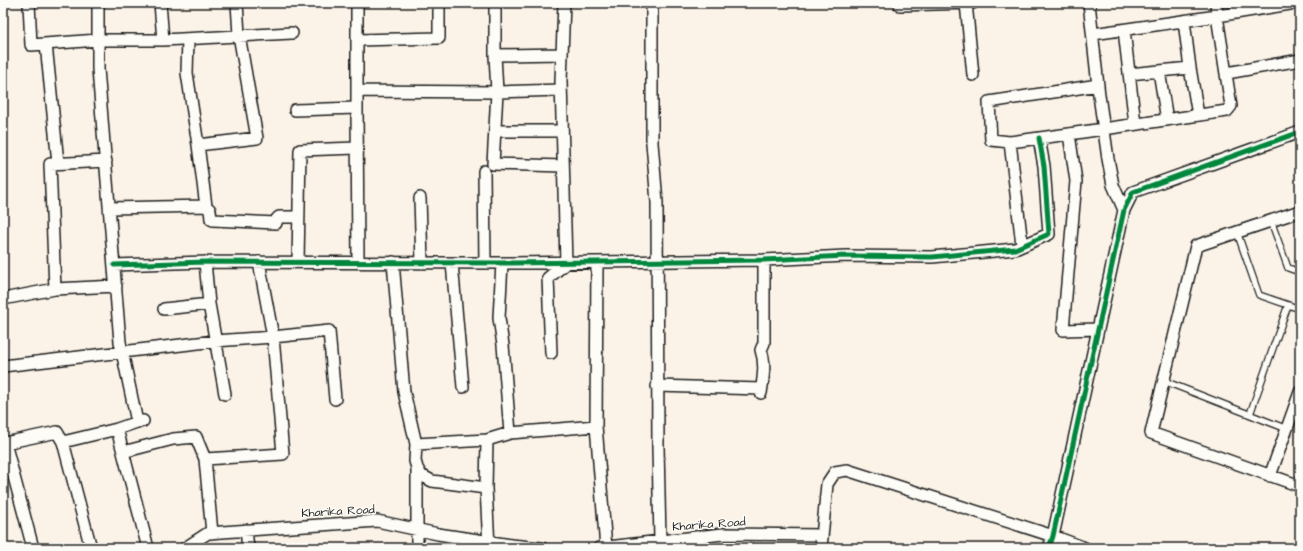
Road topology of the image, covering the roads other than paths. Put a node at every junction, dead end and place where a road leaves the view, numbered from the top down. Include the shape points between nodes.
1 (29, 3) edge
2 (98, 3) edge
3 (160, 3) edge
4 (237, 3) edge
5 (357, 3) edge
6 (439, 3) edge
7 (495, 3) edge
8 (564, 3) edge
9 (652, 3) edge
10 (966, 3) edge
11 (973, 3) edge
12 (1089, 3) edge
13 (1216, 3) edge
14 (1296, 3) edge
15 (900, 5) dead end
16 (1217, 16) junction
17 (1184, 21) junction
18 (1124, 30) junction
19 (292, 33) dead end
20 (1093, 34) junction
21 (239, 35) junction
22 (188, 39) junction
23 (98, 40) junction
24 (163, 40) junction
25 (357, 40) junction
26 (46, 44) junction
27 (562, 54) junction
28 (495, 55) junction
29 (1300, 60) edge
30 (1190, 68) junction
31 (1159, 71) junction
32 (1227, 73) junction
33 (1129, 74) junction
34 (973, 75) dead end
35 (1098, 85) junction
36 (561, 90) junction
37 (357, 91) junction
38 (497, 92) junction
39 (357, 108) junction
40 (295, 110) dead end
41 (1198, 115) junction
42 (1167, 120) junction
43 (1135, 124) junction
44 (1104, 130) junction
45 (495, 131) junction
46 (562, 131) junction
47 (1300, 132) edge
48 (1068, 134) junction
49 (1039, 138) junction
50 (1010, 142) junction
51 (198, 145) junction
52 (357, 148) junction
53 (106, 161) junction
54 (58, 163) junction
55 (563, 166) junction
56 (484, 171) dead end
57 (420, 198) dead end
58 (206, 206) junction
59 (110, 208) junction
60 (1124, 210) junction
61 (1300, 210) edge
62 (299, 217) junction
63 (1271, 221) junction
64 (1237, 232) junction
65 (1022, 245) junction
66 (764, 260) junction
67 (205, 262) junction
68 (260, 262) junction
69 (298, 262) junction
70 (358, 262) junction
71 (393, 262) junction
72 (597, 262) junction
73 (657, 262) junction
74 (422, 263) junction
75 (452, 263) junction
76 (485, 263) junction
77 (502, 263) junction
78 (566, 263) junction
79 (114, 265) junction
80 (1300, 272) edge
81 (116, 286) junction
82 (55, 289) junction
83 (3, 299) edge
84 (208, 304) junction
85 (1288, 305) junction
86 (164, 309) dead end
87 (1300, 309) edge
88 (1098, 329) junction
89 (273, 337) junction
90 (215, 341) junction
91 (122, 352) junction
92 (551, 353) dead end
93 (3, 366) edge
94 (1164, 381) junction
95 (658, 386) junction
96 (462, 387) dead end
97 (1300, 392) edge
98 (225, 394) dead end
99 (335, 399) dead end
100 (1250, 414) junction
101 (596, 426) junction
102 (117, 429) junction
103 (1287, 429) junction
104 (510, 432) junction
105 (487, 440) junction
106 (63, 442) junction
107 (416, 444) junction
108 (123, 452) junction
109 (205, 459) junction
110 (417, 468) junction
111 (1270, 476) junction
112 (1300, 486) edge
113 (486, 488) junction
114 (416, 529) junction
115 (246, 530) junction
116 (212, 533) junction
117 (822, 534) junction
118 (1053, 536) junction
119 (660, 541) junction
120 (489, 545) edge
121 (33, 548) edge
122 (91, 548) edge
123 (148, 548) edge
124 (185, 548) edge
125 (248, 548) edge
126 (417, 548) edge
127 (542, 548) edge
128 (603, 548) edge
129 (821, 548) edge
130 (1049, 548) edge
131 (1085, 548) edge

1 - 26 street via 31,46
2 - 23 street
3 - 24 street
4 - 21 street
5 - 25 street
6 - 25 street via 439,38
7 - 28 street
8 - 27 street
9 - 73 street via 652,144 657,202
10 - 11 street
10 - 15 street
10 - 34 street
12 - 20 street
13 - 16 street
14 - 16 street
16 - 17 street
16 - 32 street
17 - 18 street
17 - 30 street
18 - 20 street
18 - 33 street
19 - 21 street
20 - 35 street
21 - 22 street
21 - 51 street via 257,138
22 - 24 street
22 - 51 street via 187,73
23 - 24 street
23 - 26 street
23 - 53 street
25 - 37 street
26 - 54 street
27 - 28 street
27 - 36 street
28 - 38 street
29 - 32 street
30 - 31 street
30 - 41 street
31 - 33 street
31 - 42 street
32 - 41 street via 1231,106 1227,111
33 - 43 street
35 - 44 street
35 - 50 street via 989,102 991,140
36 - 38 street
36 - 46 street
37 - 38 street
37 - 39 street
38 - 45 street
39 - 40 street
39 - 52 street
41 - 42 street
42 - 43 street
43 - 44 street
44 - 48 street
44 - 60 street via 1114,185
45 - 46 street
45 - 55 street via 493,164
46 - 55 street
47 - 60 street via 1133,192
48 - 49 street
48 - 88 street via 1076,181 1063,330
49 - 50 street
49 - 65 street via 1044,166 1049,234
50 - 65 street
51 - 58 street
52 - 62 street via 300,150
52 - 70 street
53 - 54 street
53 - 59 street
54 - 82 street via 50,164
55 - 78 street
56 - 76 street
57 - 74 street
58 - 59 street
58 - 62 street via 213,220 276,223 279,217
59 - 79 street
60 - 88 street
61 - 63 street
62 - 69 street
63 - 64 street
63 - 80 lane via 1288,268
64 - 85 lane via 1259,295
64 - 94 street via 1196,246
65 - 66 street via 1015,249 932,257 846,256
66 - 73 street
66 - 95 street via 764,343 761,350 764,357 761,391
67 - 68 street
67 - 79 street
67 - 84 street
68 - 69 street
68 - 89 street
69 - 70 street
70 - 71 street
71 - 74 street
71 - 107 street via 404,392
72 - 73 street
72 - 78 street
72 - 101 street
73 - 95 street
74 - 75 street
75 - 76 street
75 - 96 street
76 - 77 street
77 - 78 street
77 - 104 street via 499,318
78 - 92 street via 548,278
79 - 81 street
81 - 82 street
81 - 91 street
82 - 83 street
84 - 86 street
84 - 90 street
85 - 87 lane
85 - 100 lane
88 - 118 street
89 - 90 street
89 - 99 street via 329,331
89 - 109 street via 283,454
90 - 91 street
90 - 98 street
91 - 93 street
91 - 102 street via 140,422
94 - 100 lane
94 - 111 street via 1151,433
95 - 119 street
97 - 103 street
100 - 103 lane
101 - 104 street
101 - 128 street
102 - 106 street
102 - 108 street
103 - 111 street
104 - 105 street
105 - 107 street
105 - 113 street
106 - 121 street via 57,432 5,443
106 - 122 street
107 - 110 street
108 - 109 street via 173,439 196,437
108 - 123 street
109 - 116 street
110 - 113 street via 421,475 432,481
110 - 114 street
111 - 112 street
113 - 120 street
114 - 115 street, Kharika Road via 377,521
114 - 120 street, Kharika Road
114 - 126 street
115 - 116 street, Kharika Road
115 - 125 street
116 - 124 street, Kharika Road
117 - 118 street via 827,484 835,472 847,470
117 - 119 street, Kharika Road via 723,534
117 - 129 street
118 - 130 street
118 - 131 street
119 - 128 street, Kharika Road
120 - 127 street, Kharika Road

